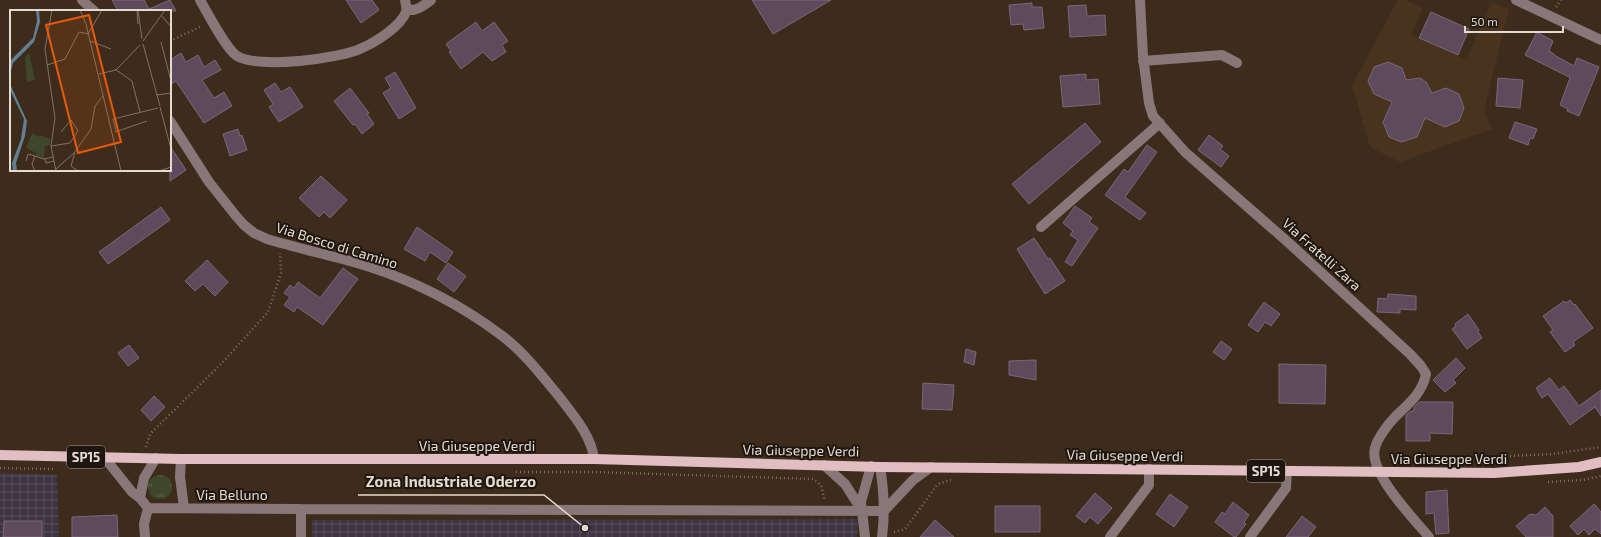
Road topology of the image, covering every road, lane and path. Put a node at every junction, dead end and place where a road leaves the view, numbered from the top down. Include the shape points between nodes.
1 (82, 0) edge
2 (200, 0) edge
3 (431, 0) edge
4 (1140, 0) edge
5 (1516, 0) edge
6 (406, 5) edge
7 (93, 10) edge
8 (212, 21) junction
9 (1601, 40) edge
10 (171, 41) edge
11 (1144, 61) junction
12 (1237, 63) dead end
13 (171, 123) edge
14 (1160, 124) junction
15 (1041, 227) dead end
16 (279, 243) junction
17 (1601, 447) edge
18 (0, 455) edge
19 (104, 457) junction
20 (142, 457) junction
21 (156, 458) junction
22 (181, 459) junction
23 (594, 459) junction
24 (1601, 462) edge
25 (824, 465) junction
26 (875, 466) junction
27 (931, 467) junction
28 (0, 468) edge
29 (54, 469) dead end
30 (1149, 469) junction
31 (1287, 471) junction
32 (514, 472) dead end
33 (1379, 472) junction
34 (1467, 472) junction
35 (1601, 476) edge
36 (952, 480) dead end
37 (1544, 482) dead end
38 (140, 498) junction
39 (148, 508) junction
40 (184, 508) junction
41 (301, 509) junction
42 (826, 510) junction
43 (862, 510) junction
44 (884, 511) junction
45 (883, 534) edge
46 (145, 537) edge
47 (301, 537) edge
48 (865, 537) edge
49 (1110, 537) edge
50 (1250, 537) edge
51 (1429, 537) edge

1 - 7 street
2 - 8 street
3 - 6 street via 413,11
4 - 11 street, Via Fratelli Zara
5 - 9 street
6 - 8 street via 401,21 362,48 337,55 282,62 257,62 237,56
8 - 10 path
11 - 12 street via 1222,55
11 - 14 street, Via Fratelli Zara via 1149,103 1153,116
13 - 16 street, Via Bosco di Camino via 209,182 244,225 254,233
14 - 15 street
14 - 33 street, Via Fratelli Zara via 1185,152 1290,244 1421,366 1426,374 1424,385 1389,423 1375,448
16 - 20 path via 281,273 268,312 222,363 150,434
16 - 23 street, Via Bosco di Camino via 368,266 398,278 467,312 502,336 540,372 569,410 587,438
17 - 34 path via 1553,454 1466,458
18 - 19 main road, Via Giuseppe Verdi / SP15
19 - 20 main road, Via Giuseppe Verdi / SP15
19 - 38 street via 132,492
20 - 21 main road, Via Giuseppe Verdi / SP15
21 - 22 main road, Via Giuseppe Verdi / SP15
21 - 38 street via 144,478
22 - 23 main road, Via Giuseppe Verdi / SP15
22 - 40 street, Via Belluno via 180,477
23 - 25 main road, Via Giuseppe Verdi / SP15
24 - 34 main road, Via Giuseppe Verdi / SP15 via 1579,467 1494,473
25 - 26 main road, Via Giuseppe Verdi / SP15
25 - 43 street via 846,484
26 - 27 main road, Via Giuseppe Verdi / SP15
26 - 43 street via 862,493
26 - 44 street via 883,481
27 - 30 main road, Via Giuseppe Verdi / SP15
27 - 44 street via 913,480
28 - 29 path
30 - 31 main road, Via Giuseppe Verdi / SP15
30 - 49 street via 1149,485
31 - 33 main road, Via Giuseppe Verdi / SP15
31 - 50 street via 1286,488
32 - 42 path via 813,479 821,485
33 - 34 main road, Via Giuseppe Verdi / SP15
33 - 51 street
35 - 37 path via 1583,480
36 - 45 path via 938,484 905,529
38 - 39 street
39 - 40 street
39 - 46 street via 144,524
40 - 41 street, Via Belluno
41 - 42 street, Via Belluno
41 - 47 street
42 - 43 street, Via Belluno
43 - 44 street, Via Belluno
43 - 48 street
44 - 45 street

